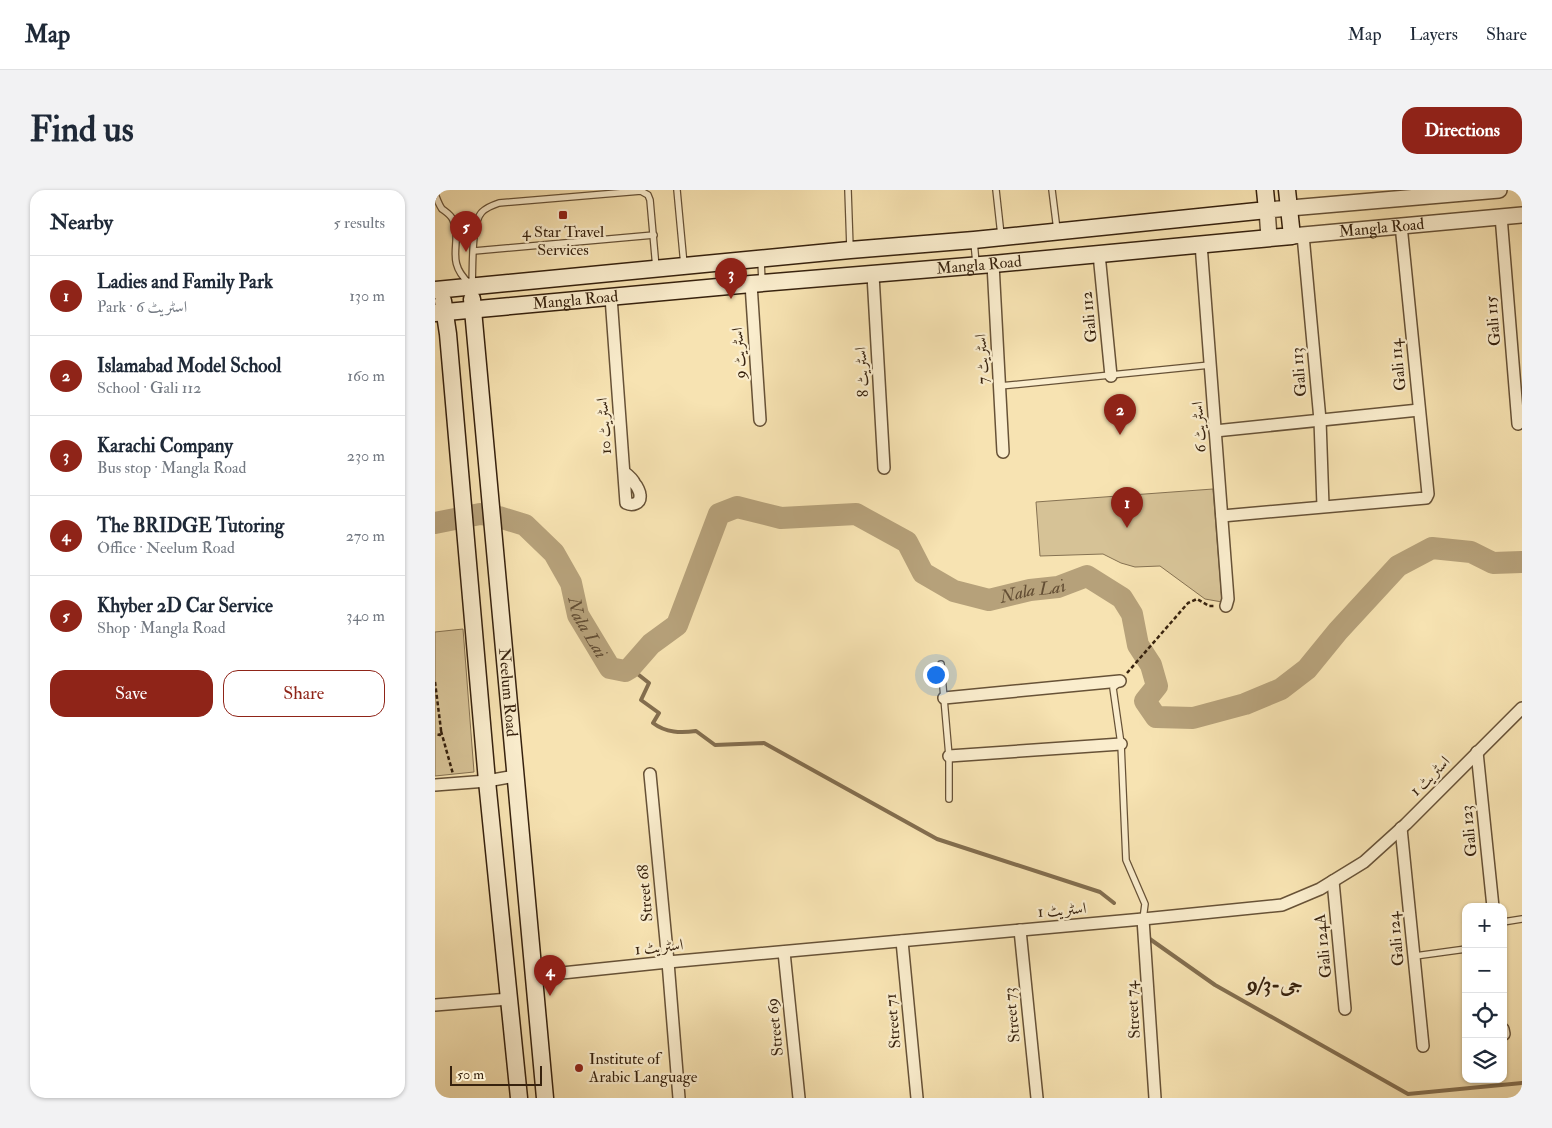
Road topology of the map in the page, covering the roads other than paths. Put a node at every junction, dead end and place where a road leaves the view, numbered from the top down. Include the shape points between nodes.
1 (677, 190) edge
2 (848, 190) edge
3 (996, 190) edge
4 (1052, 190) edge
5 (1265, 190) edge
6 (1287, 190) edge
7 (1499, 190) edge
8 (435, 194) edge
9 (1289, 208) junction
10 (1267, 210) junction
11 (1522, 215) edge
12 (1501, 216) junction
13 (1401, 225) junction
14 (1058, 232) junction
15 (654, 235) junction
16 (1297, 235) junction
17 (1001, 238) junction
18 (1269, 238) junction
19 (974, 240) junction
20 (1201, 244) junction
21 (850, 250) junction
22 (473, 251) junction
23 (1099, 254) junction
24 (761, 260) junction
25 (985, 265) junction
26 (684, 267) junction
27 (656, 269) junction
28 (873, 275) junction
29 (757, 284) junction
30 (471, 286) junction
31 (439, 289) edge
32 (611, 297) junction
33 (472, 309) junction
34 (440, 313) edge
35 (1210, 366) junction
36 (1111, 376) junction
37 (1000, 386) junction
38 (1419, 410) junction
39 (760, 420) dead end
40 (1320, 420) junction
41 (1518, 424) dead end
42 (1215, 431) junction
43 (1003, 452) dead end
44 (884, 468) dead end
45 (624, 472) dead end
46 (1323, 506) junction
47 (1223, 516) junction
48 (1226, 606) road end
49 (941, 664) dead end
50 (1121, 681) joint
51 (944, 698) junction
52 (1522, 708) edge
53 (1121, 744) junction
54 (1477, 752) junction
55 (949, 756) junction
56 (650, 774) dead end
57 (515, 776) junction
58 (487, 781) junction
59 (435, 785) edge
60 (949, 799) dead end
61 (1401, 828) junction
62 (1333, 881) junction
63 (1493, 903) edge
64 (1143, 919) junction
65 (1522, 919) edge
66 (1507, 921) edge
67 (1020, 930) junction
68 (901, 941) junction
69 (1462, 950) edge
70 (784, 952) junction
71 (1415, 956) junction
72 (668, 962) junction
73 (533, 976) junction
74 (509, 999) junction
75 (435, 1005) edge
76 (1345, 1009) dead end
77 (1423, 1046) dead end
78 (519, 1098) edge
79 (545, 1098) edge
80 (679, 1098) edge
81 (799, 1098) edge
82 (917, 1098) edge
83 (1037, 1098) edge
84 (1155, 1098) edge

1 - 26 lane
2 - 21 lane
3 - 17 lane
4 - 14 lane
5 - 10 main road
6 - 9 main road
7 - 9 street, Mangla Road
8 - 30 lane via 441,207 453,218 454,256 460,275
9 - 10 street, Mangla Road
9 - 16 main road
10 - 14 main road, Mangla Road
10 - 18 street
11 - 12 street, Mangla Road
12 - 13 street, Mangla Road
12 - 41 street, Gali 115
13 - 16 street, Mangla Road
13 - 38 street, Gali 114
14 - 17 main road, Mangla Road
15 - 22 lane
15 - 22 lane via 650,200 641,191 499,202 481,213 475,224
15 - 27 lane
16 - 18 main road, Mangla Road
16 - 40 street, Gali 113
17 - 19 main road, Mangla Road
18 - 20 main road, Mangla Road
19 - 21 main road, Mangla Road
19 - 25 lane
20 - 23 main road, Mangla Road
20 - 35 street, اسٹریٹ 6
21 - 24 main road, Mangla Road
22 - 30 lane
23 - 25 main road, Mangla Road
23 - 36 street, Gali 112
24 - 26 main road, Mangla Road
24 - 29 lane
25 - 28 main road, Mangla Road
25 - 37 street, اسٹریٹ 7
26 - 27 main road, Mangla Road
27 - 30 main road, Mangla Road
28 - 29 main road, Mangla Road
28 - 44 street, اسٹریٹ 8
29 - 32 main road, Mangla Road
29 - 39 street, اسٹریٹ 9
30 - 31 main road, Mangla Road
30 - 33 main road, Neelum Road
31 - 34 main road, Neelum Road
32 - 33 main road, Mangla Road
32 - 45 street, اسٹریٹ 10 via 626,503 636,504 640,495 636,484
33 - 34 main road, Mangla Road
33 - 57 main road, Neelum Road
34 - 58 main road, Neelum Road via 460,471
35 - 36 lane
35 - 42 street, اسٹریٹ 6
36 - 37 lane
37 - 43 street, اسٹریٹ 7
38 - 40 street
38 - 46 street, Gali 114 via 1426,498
40 - 42 street
40 - 46 street, Gali 113
42 - 47 street, اسٹریٹ 6
46 - 47 street
47 - 48 street, اسٹریٹ 6
49 - 51 lane
50 - 51 street
50 - 53 lane via 1113,688
51 - 55 lane
52 - 54 street, اسٹریٹ 1
53 - 55 street
53 - 64 lane via 1126,860 1145,904
54 - 61 street, اسٹریٹ 1
54 - 63 street, Gali 123
55 - 60 lane
56 - 72 street, Street 68
57 - 58 street
57 - 73 main road, Neelum Road
58 - 59 street
58 - 74 main road, Neelum Road
61 - 62 street, اسٹریٹ 1 via 1363,862
61 - 71 street, Gali 124
62 - 64 street, اسٹریٹ 1 via 1282,905
62 - 76 street, Gali 124A
64 - 67 street, اسٹریٹ 1
64 - 84 street, Street 74
65 - 66 lane
67 - 68 street, اسٹریٹ 1
67 - 83 street, Street 73
68 - 70 street, اسٹریٹ 1
68 - 82 street, Street 71
69 - 71 lane
70 - 72 street, اسٹریٹ 1
70 - 81 street, Street 69
71 - 77 street, Gali 124
72 - 73 street, اسٹریٹ 1
72 - 80 street, Street 68
73 - 79 main road, Neelum Road
74 - 75 street
74 - 78 main road, Neelum Road

